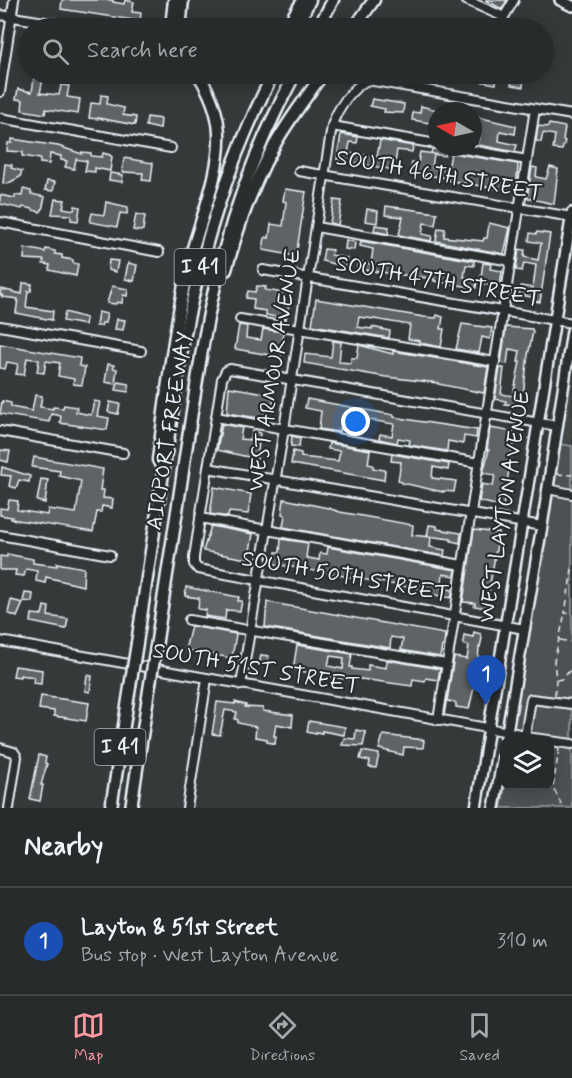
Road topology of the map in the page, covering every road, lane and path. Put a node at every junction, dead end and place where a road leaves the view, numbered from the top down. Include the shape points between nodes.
1 (14, 0) edge
2 (174, 0) edge
3 (183, 0) edge
4 (303, 0) edge
5 (310, 0) edge
6 (333, 0) edge
7 (374, 0) edge
8 (466, 0) edge
9 (514, 0) edge
10 (560, 0) edge
11 (572, 6) edge
12 (0, 15) edge
13 (12, 17) junction
14 (18, 18) edge
15 (172, 18) edge
16 (181, 18) edge
17 (292, 18) edge
18 (301, 18) edge
19 (323, 18) edge
20 (361, 18) edge
21 (204, 84) edge
22 (268, 84) edge
23 (290, 84) edge
24 (316, 84) edge
25 (361, 84) edge
26 (390, 84) edge
27 (0, 92) edge
28 (535, 109) junction
29 (572, 115) edge
30 (0, 118) edge
31 (332, 126) junction
32 (428, 142) edge
33 (171, 147) dead end
34 (482, 152) edge
35 (527, 160) junction
36 (299, 171) dead end
37 (324, 175) junction
38 (519, 208) junction
39 (572, 216) edge
40 (0, 222) edge
41 (316, 227) junction
42 (159, 252) dead end
43 (511, 261) junction
44 (263, 270) dead end
45 (308, 278) junction
46 (503, 311) junction
47 (208, 317) junction
48 (240, 319) dead end
49 (555, 320) junction
50 (572, 323) edge
51 (0, 326) edge
52 (300, 328) junction
53 (572, 331) edge
54 (141, 351) dead end
55 (495, 362) junction
56 (291, 378) junction
57 (486, 413) junction
58 (216, 417) junction
59 (539, 422) junction
60 (557, 426) junction
61 (284, 429) junction
62 (0, 431) edge
63 (123, 453) dead end
64 (478, 463) junction
65 (208, 468) junction
66 (164, 471) junction
67 (556, 474) dead end
68 (572, 476) edge
69 (275, 480) junction
70 (548, 489) junction
71 (572, 494) edge
72 (471, 513) junction
73 (200, 518) junction
74 (523, 523) junction
75 (542, 526) junction
76 (267, 530) junction
77 (0, 535) edge
78 (110, 555) dead end
79 (462, 565) junction
80 (572, 569) edge
81 (258, 579) junction
82 (565, 613) junction
83 (572, 614) edge
84 (454, 615) junction
85 (189, 620) dead end
86 (507, 625) junction
87 (250, 629) junction
88 (524, 629) junction
89 (559, 640) junction
90 (0, 641) edge
91 (572, 642) edge
92 (446, 664) junction
93 (572, 668) edge
94 (207, 679) junction
95 (556, 680) junction
96 (241, 685) junction
97 (553, 702) junction
98 (572, 704) edge
99 (438, 720) junction
100 (489, 729) junction
101 (506, 732) junction
102 (526, 735) joint
103 (554, 741) edge
104 (560, 742) junction
105 (572, 744) edge
106 (0, 748) edge
107 (9, 808) edge
108 (111, 808) edge
109 (131, 808) edge
110 (189, 808) edge
111 (476, 808) edge
112 (494, 808) edge
113 (563, 808) edge

1 - 13 street
2 - 15 highway
3 - 16 highway
4 - 17 highway
5 - 18 highway
6 - 19 highway
7 - 20 highway
8 - 9 street via 504,17
10 - 11 main road
12 - 13 street
13 - 14 street
13 - 27 street
21 - 66 highway via 217,120 218,158 178,318 158,460
22 - 66 highway, AIRPORT FREEWAY / I 41 via 232,166 205,247 183,343
23 - 47 highway, AIRPORT FREEWAY / I 41 via 243,189
24 - 47 highway via 285,128 258,177 238,229 219,300
25 - 31 street, WEST ARMOUR AVENUE
26 - 28 street, WEST ARMOUR AVENUE
28 - 29 street
28 - 35 street
30 - 33 street
31 - 32 street
31 - 37 street, WEST ARMOUR AVENUE
34 - 35 street
35 - 38 street
36 - 37 street, SOUTH 46TH STREET
37 - 38 street, SOUTH 46TH STREET
37 - 41 street, WEST ARMOUR AVENUE
38 - 39 street, SOUTH 46TH STREET
38 - 43 street
39 - 49 main road, WEST LAYTON AVENUE
40 - 42 street
41 - 43 street
41 - 45 street, WEST ARMOUR AVENUE
43 - 46 street
44 - 45 street, SOUTH 47TH STREET
45 - 46 street, SOUTH 47TH STREET
45 - 52 street, WEST ARMOUR AVENUE
46 - 49 street, SOUTH 47TH STREET
46 - 55 street
47 - 109 highway, AIRPORT FREEWAY / I 41, bridge
48 - 52 street
49 - 50 street, SOUTH 47TH STREET
49 - 59 main road, WEST LAYTON AVENUE
51 - 54 street
52 - 55 street
52 - 56 street, WEST ARMOUR AVENUE
53 - 60 main road, WEST LAYTON AVENUE
55 - 57 street
56 - 57 street
56 - 58 street via 226,371
56 - 61 street, WEST ARMOUR AVENUE
57 - 59 street
57 - 64 street
58 - 61 street
58 - 65 street
59 - 60 street
59 - 74 main road, WEST LAYTON AVENUE
60 - 70 main road, WEST LAYTON AVENUE
61 - 64 street
61 - 69 street, WEST ARMOUR AVENUE
62 - 63 street
64 - 72 street
65 - 69 street
65 - 73 street
66 - 108 highway, AIRPORT FREEWAY / I 41, bridge
67 - 68 path
69 - 72 street
69 - 76 street, WEST ARMOUR AVENUE
70 - 71 street
70 - 75 main road, WEST LAYTON AVENUE
72 - 74 street
72 - 79 street
73 - 76 street
73 - 81 street, SOUTH 50TH STREET via 196,567
74 - 75 street
74 - 86 main road, WEST LAYTON AVENUE
75 - 88 main road, WEST LAYTON AVENUE
76 - 79 street
76 - 81 street, WEST ARMOUR AVENUE
77 - 78 street
79 - 84 street
80 - 82 path
81 - 84 street, SOUTH 50TH STREET
81 - 87 street, WEST ARMOUR AVENUE
82 - 83 path
82 - 89 path
84 - 86 street, SOUTH 50TH STREET
84 - 92 street
85 - 87 street
86 - 88 street, SOUTH 50TH STREET
86 - 100 main road, WEST LAYTON AVENUE
87 - 92 street
87 - 96 street, WEST ARMOUR AVENUE
88 - 101 main road, WEST LAYTON AVENUE
89 - 91 path
89 - 95 path via 554,661
90 - 94 street, SOUTH 51ST STREET
92 - 99 street
93 - 95 path
94 - 96 street, SOUTH 51ST STREET
94 - 110 street
95 - 97 path
96 - 99 street, SOUTH 51ST STREET
97 - 98 street
97 - 102 street via 531,699
99 - 100 street, SOUTH 51ST STREET
100 - 101 street, SOUTH 51ST STREET
100 - 111 main road, WEST LAYTON AVENUE
101 - 102 street, SOUTH 51ST STREET
101 - 112 main road, WEST LAYTON AVENUE
103 - 104 street, SOUTH 51ST STREET
104 - 105 street, SOUTH 51ST STREET
104 - 113 path via 553,787
106 - 107 street via 14,752 17,764

